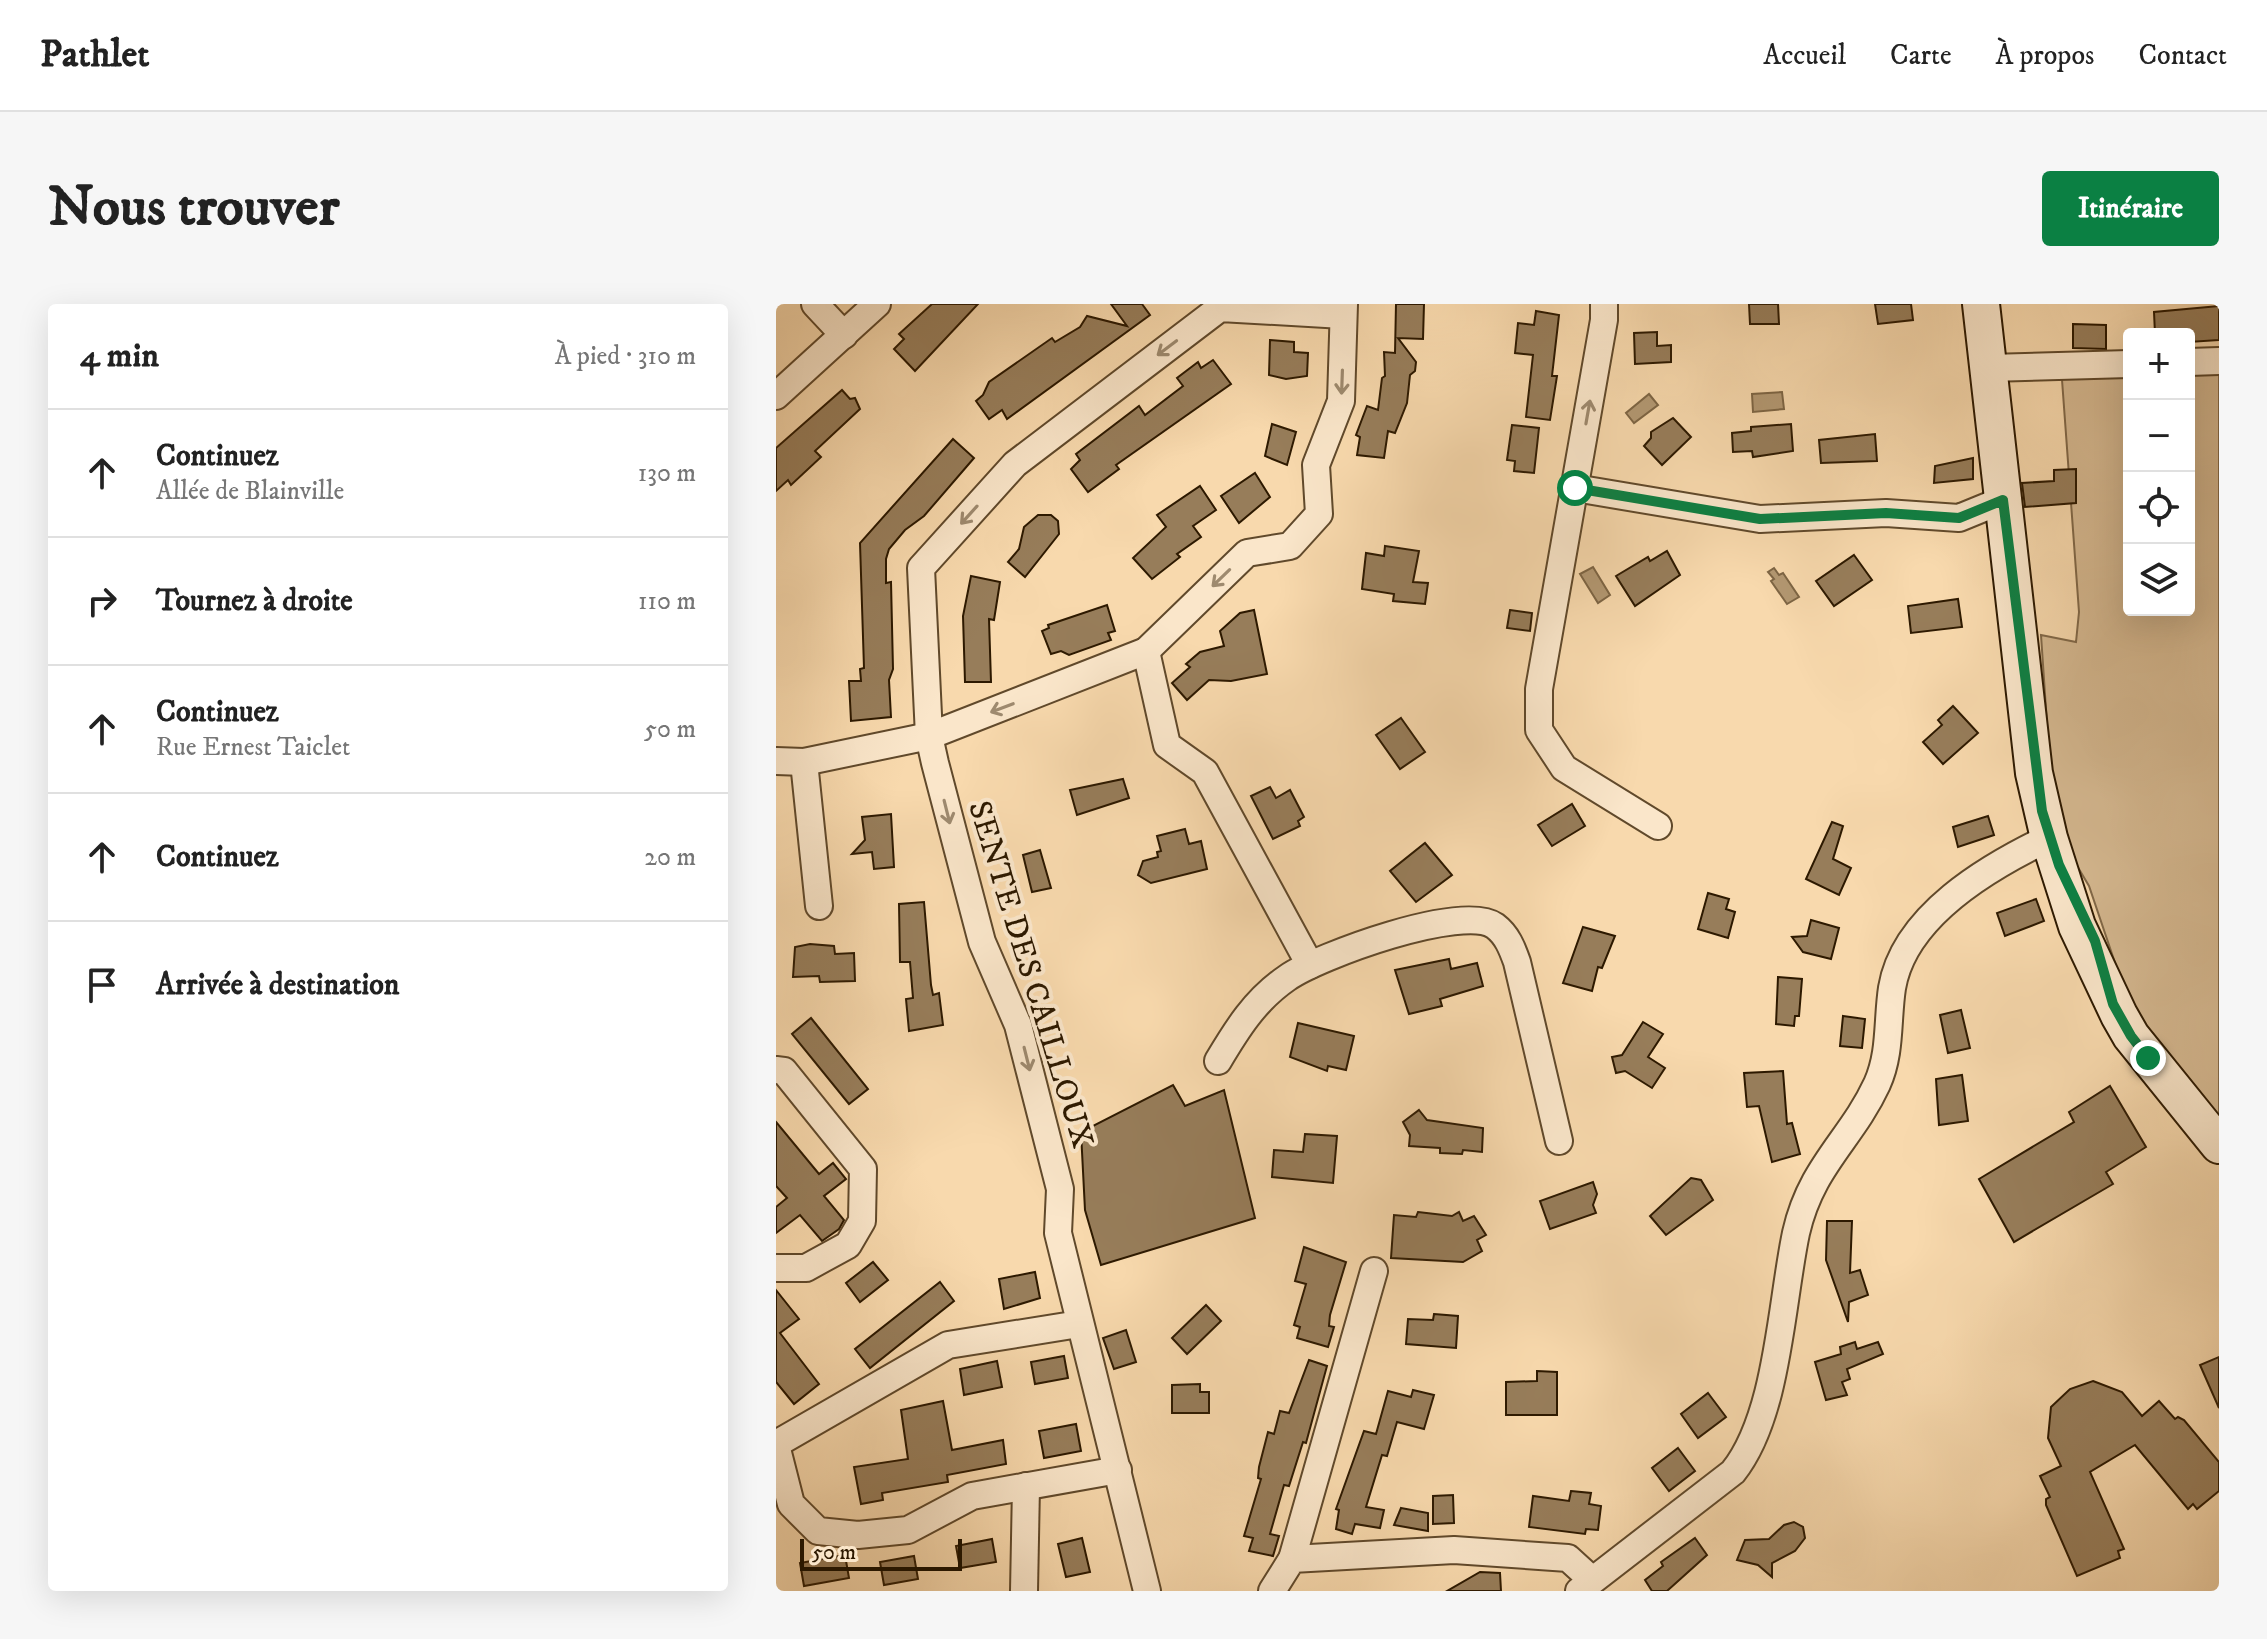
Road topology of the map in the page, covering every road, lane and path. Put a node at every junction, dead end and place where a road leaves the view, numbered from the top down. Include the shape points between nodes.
1 (815, 304) edge
2 (877, 304) edge
3 (1604, 304) edge
4 (1981, 304) edge
5 (1344, 310) edge
6 (844, 335) junction
7 (2219, 361) edge
8 (2195, 362) edge
9 (2123, 364) edge
10 (1989, 368) junction
11 (776, 396) edge
12 (1575, 488) junction
13 (2003, 500) junction
14 (1146, 651) junction
15 (929, 736) junction
16 (776, 761) edge
17 (804, 762) junction
18 (1658, 826) dead end
19 (2054, 851) junction
20 (819, 906) dead end
21 (1310, 965) junction
22 (1218, 1061) dead end
23 (776, 1070) edge
24 (1559, 1141) dead end
25 (2219, 1145) edge
26 (776, 1268) edge
27 (1374, 1271) dead end
28 (1079, 1324) junction
29 (776, 1445) edge
30 (1118, 1470) junction
31 (1026, 1486) junction
32 (1292, 1559) junction
33 (1585, 1585) edge
34 (1024, 1591) edge
35 (1147, 1591) edge
36 (1272, 1591) edge

1 - 6 street
2 - 6 street
12 -> 3 street
4 - 10 street
5 -> 14 street via 1341,401 1316,465 1319,514 1290,546 1247,553
5 -> 15 street, SENTE DES CAILLOUX via 1220,308 1015,464 921,568
6 - 11 street
7 - 8 street
9 - 10 street
10 - 13 street
12 - 13 street via 1760,519 1886,513 1959,518
12 - 18 street via 1539,689 1539,730 1564,768
13 - 19 street via 2034,773
14 -> 15 street
14 - 21 street via 1167,745 1205,772
15 - 17 street
15 -> 28 street, SENTE DES CAILLOUX via 982,942 1018,1025 1053,1159 1060,1189 1058,1233
16 - 17 street
17 - 20 street
19 - 25 street via 2095,941 2113,1004 2131,1036
19 - 33 street via 1952,897 1929,916 1903,956 1892,989 1888,1049 1879,1078 1825,1160 1804,1204 1764,1407 1748,1454 1733,1472
21 - 22 street via 1287,977 1246,1013
21 - 24 street via 1336,951 1401,932 1477,920 1493,925 1509,942 1517,962
23 - 26 street via 784,1071 863,1169 862,1221 848,1245 806,1268
27 - 32 street
28 - 29 street via 948,1345
28 - 30 street, SENTE DES CAILLOUX
29 - 31 street via 791,1504 818,1531 858,1535 908,1530 972,1496
30 - 31 street
30 - 35 street, SENTE DES CAILLOUX
31 - 34 street
32 - 33 street via 1454,1550 1568,1558
32 - 36 street

